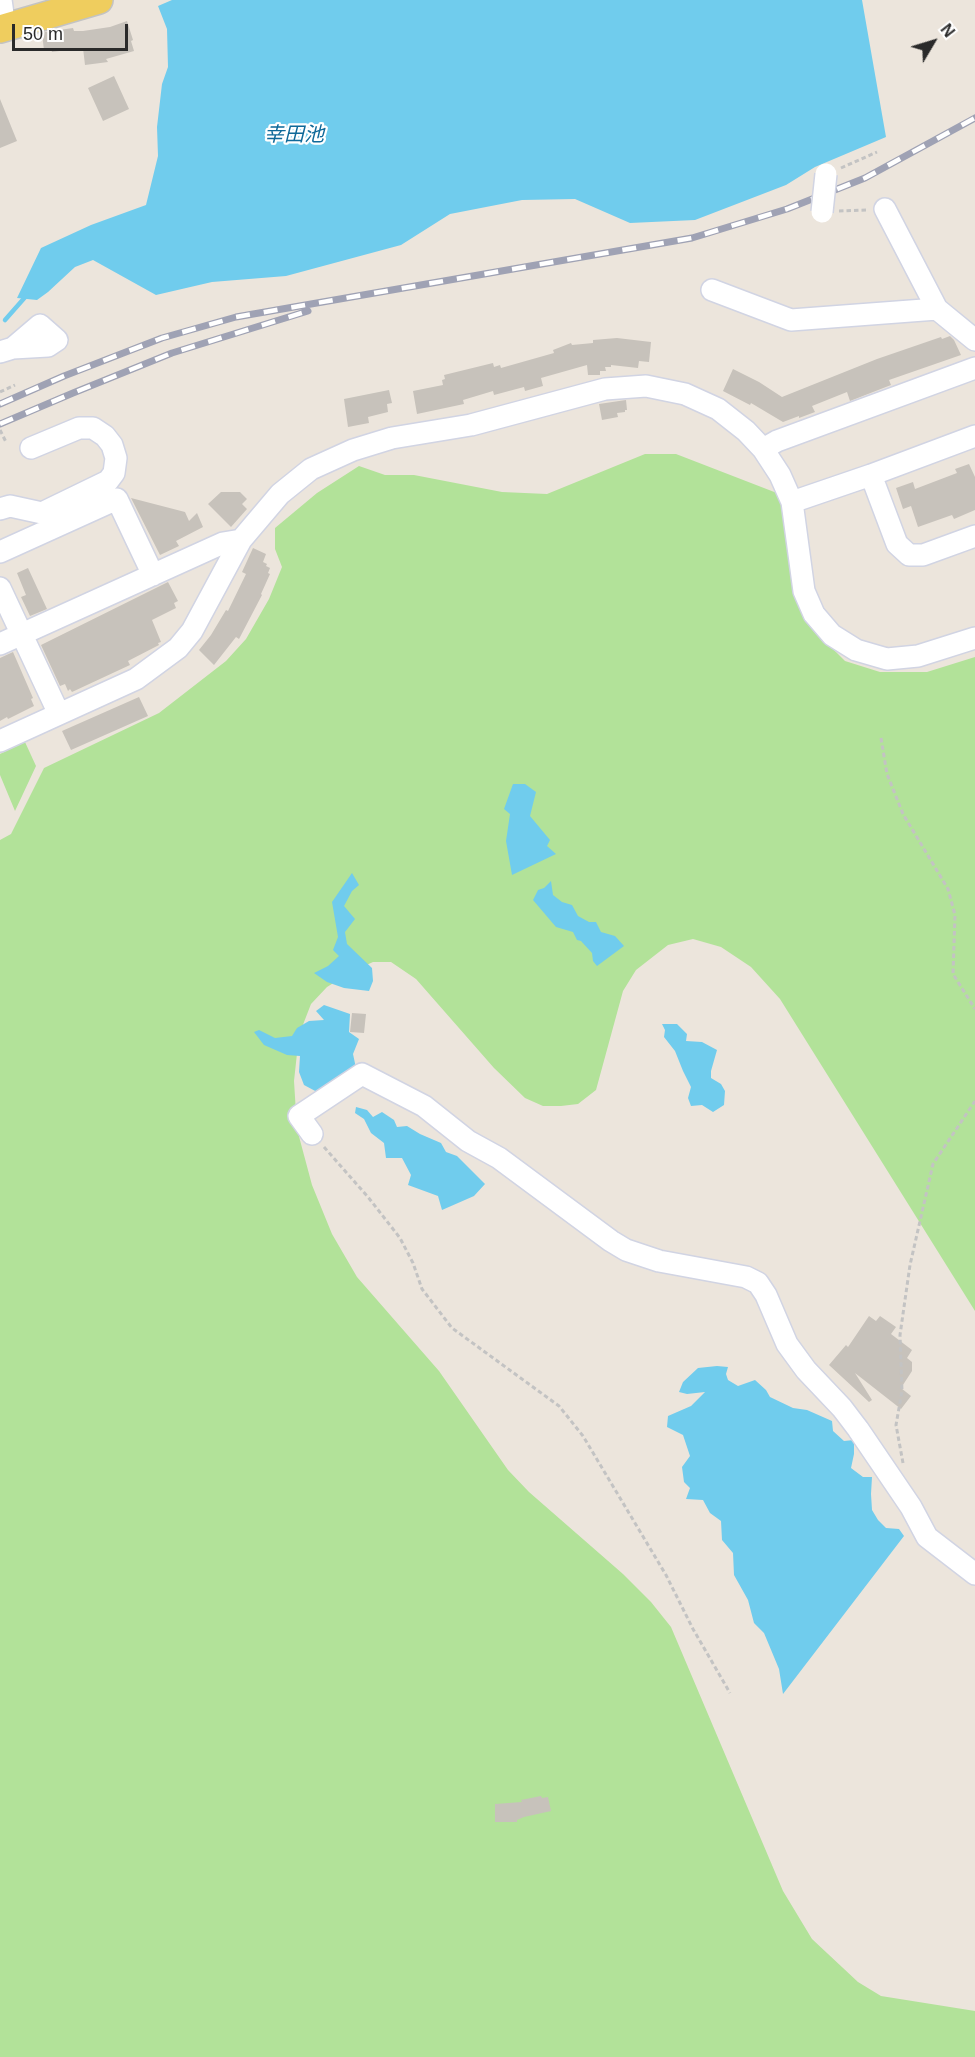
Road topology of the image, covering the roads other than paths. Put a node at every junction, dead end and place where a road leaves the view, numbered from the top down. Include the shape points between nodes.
1 (1, 0) edge
2 (99, 0) edge
3 (3, 28) edge
4 (826, 174) road end
5 (885, 209) road end
6 (822, 212) road end
7 (712, 290) dead end
8 (937, 309) junction
9 (975, 340) edge
10 (975, 368) edge
11 (975, 436) edge
12 (32, 448) dead end
13 (763, 449) junction
14 (871, 474) junction
15 (792, 502) junction
16 (0, 509) edge
17 (975, 536) edge
18 (241, 540) junction
19 (0, 552) edge
20 (153, 575) junction
21 (0, 588) edge
22 (21, 635) junction
23 (975, 638) edge
24 (0, 644) edge
25 (59, 714) junction
26 (0, 741) edge
27 (312, 1134) road end
28 (975, 1574) edge

1 - 3 street
2 - 3 main road
4 - 6 street, bridge
5 - 8 street
7 - 8 street via 791,320
8 - 9 street
10 - 13 street
11 - 14 street
12 - 16 street via 79,428 93,428 112,445 116,458 114,473 108,482 42,513 10,506
13 - 15 street
13 - 18 street via 718,409 685,394 646,386 605,389 482,422 392,438 353,450 311,469 280,494
14 - 15 street
14 - 17 street via 897,544 909,555 923,555
15 - 23 street via 804,591 814,614 832,635 856,650 887,658 918,656
18 - 20 street via 223,543
18 - 25 street via 192,631 178,648 135,679
19 - 20 street via 117,499
20 - 22 street
21 - 22 street
22 - 24 street
22 - 25 street
25 - 26 street
27 - 28 street via 300,1116 362,1074 424,1106 626,1250 758,1283 786,1344 858,1429 927,1537

